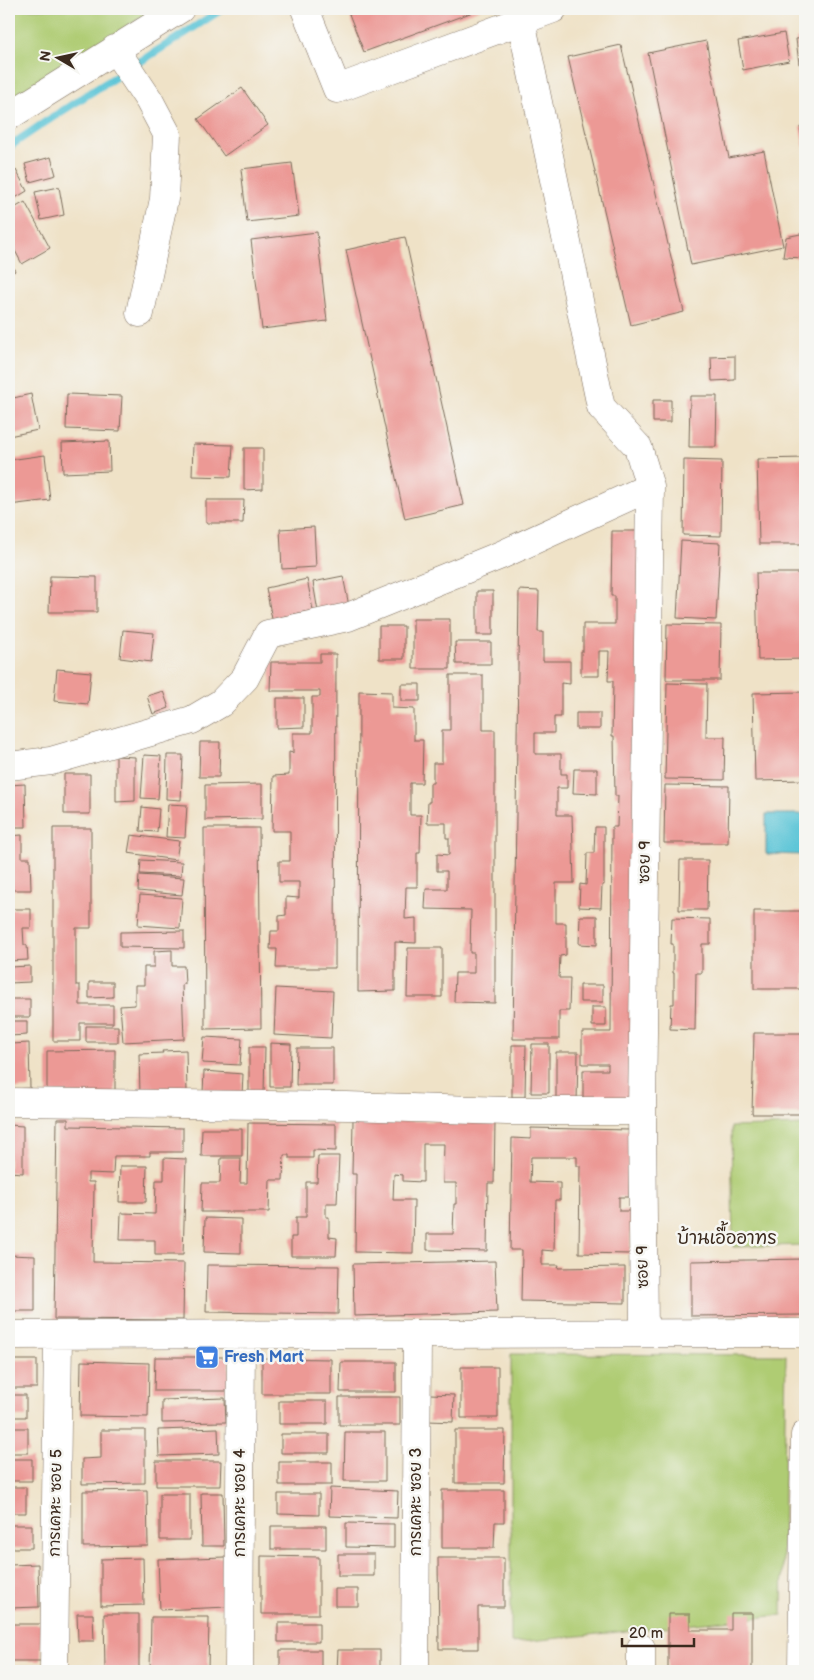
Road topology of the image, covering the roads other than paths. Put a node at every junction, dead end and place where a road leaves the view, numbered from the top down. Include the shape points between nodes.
1 (180, 9) edge
2 (304, 9) edge
3 (552, 9) edge
4 (521, 20) junction
5 (120, 58) junction
6 (9, 116) edge
7 (140, 313) dead end
8 (650, 487) junction
9 (9, 766) edge
10 (9, 1102) edge
11 (642, 1111) junction
12 (644, 1333) junction
13 (805, 1333) edge
14 (241, 1334) junction
15 (417, 1334) junction
16 (9, 1335) edge
17 (58, 1335) junction
18 (805, 1435) edge
19 (54, 1671) edge
20 (239, 1671) edge
21 (415, 1671) edge
22 (802, 1671) edge

1 - 5 street
2 - 4 street via 337,89
3 - 4 street
4 - 8 street, ซอย 9 via 601,407 638,447
5 - 6 street
5 - 7 street via 149,100 167,134 164,199
8 - 9 street via 501,555 348,617 268,634 245,678 222,703 192,720 51,761
8 - 11 street, ซอย 9
10 - 11 street
11 - 12 street, ซอย 9
12 - 13 street
12 - 15 street
14 - 15 street
14 - 17 street
14 - 20 street, การเคหะ ซอย 4
15 - 21 street, การเคหะ ซอย 3
16 - 17 street
17 - 19 street, การเคหะ ซอย 5
18 - 22 street

